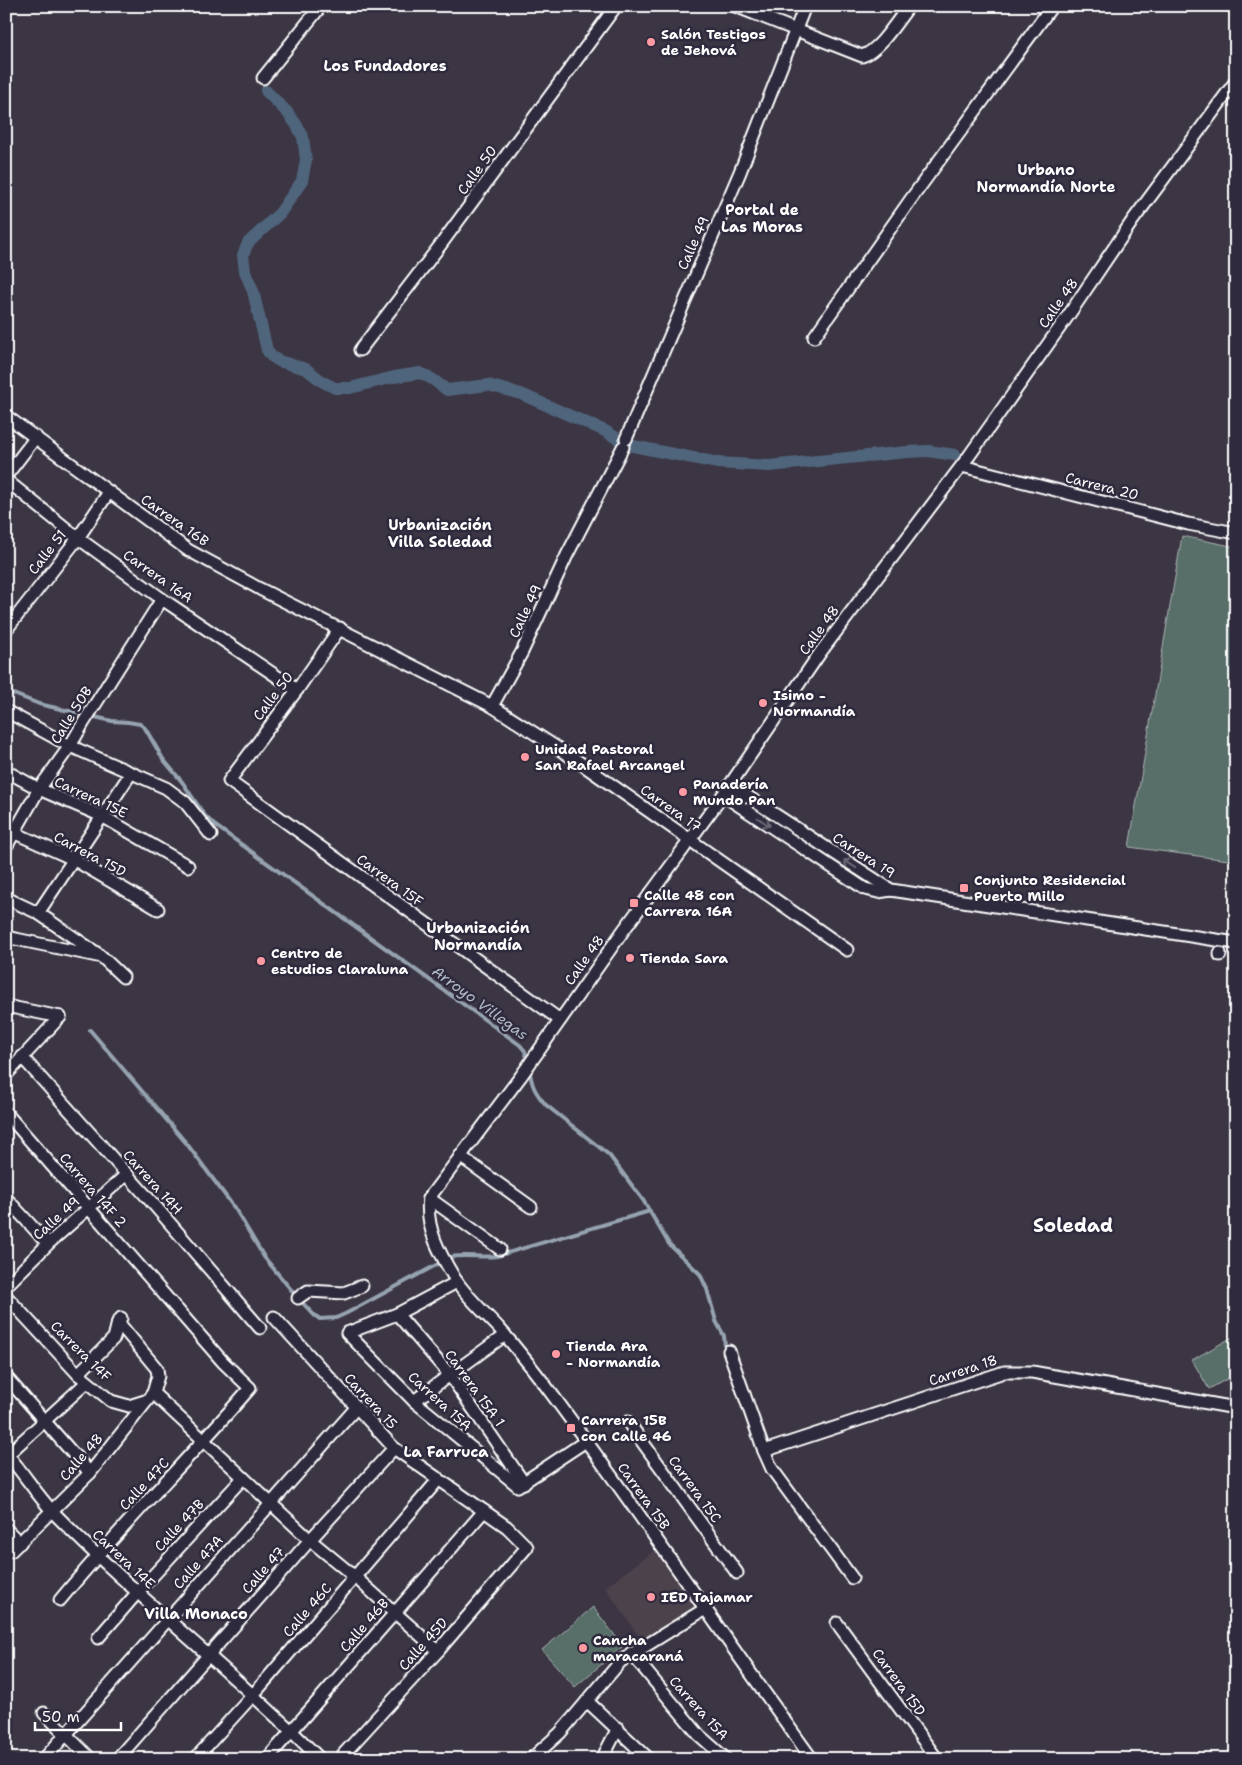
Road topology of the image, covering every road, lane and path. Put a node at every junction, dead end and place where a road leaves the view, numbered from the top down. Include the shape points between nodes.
1 (321, 6) edge
2 (616, 6) edge
3 (805, 6) edge
4 (909, 6) edge
5 (1052, 6) edge
6 (742, 7) edge
7 (797, 29) junction
8 (263, 78) dead end
9 (1236, 81) edge
10 (814, 337) dead end
11 (360, 350) dead end
12 (6, 416) edge
13 (36, 437) junction
14 (963, 464) junction
15 (6, 476) edge
16 (6, 480) edge
17 (109, 492) junction
18 (1236, 533) edge
19 (78, 538) junction
20 (162, 599) junction
21 (340, 628) junction
22 (6, 630) edge
23 (297, 690) junction
24 (492, 706) junction
25 (6, 711) edge
26 (70, 746) junction
27 (6, 771) edge
28 (131, 773) junction
29 (229, 781) joint
30 (730, 785) junction
31 (39, 790) junction
32 (723, 795) junction
33 (102, 816) junction
34 (10, 831) edge
35 (211, 835) dead end
36 (691, 840) junction
37 (6, 847) edge
38 (73, 859) junction
39 (188, 866) dead end
40 (878, 887) junction
41 (6, 898) edge
42 (158, 909) dead end
43 (38, 912) junction
44 (6, 937) edge
45 (1236, 943) edge
46 (847, 950) dead end
47 (102, 957) junction
48 (123, 977) dead end
49 (6, 1006) edge
50 (560, 1020) junction
51 (22, 1057) junction
52 (6, 1075) edge
53 (6, 1113) edge
54 (460, 1156) junction
55 (127, 1174) junction
56 (6, 1198) edge
57 (429, 1198) junction
58 (531, 1207) dead end
59 (89, 1208) junction
60 (48, 1244) junction
61 (500, 1249) dead end
62 (457, 1282) junction
63 (6, 1286) edge
64 (362, 1286) dead end
65 (6, 1296) edge
66 (298, 1298) dead end
67 (397, 1314) junction
68 (274, 1317) dead end
69 (260, 1328) dead end
70 (504, 1335) junction
71 (729, 1351) dead end
72 (78, 1374) junction
73 (449, 1374) junction
74 (6, 1377) edge
75 (87, 1382) junction
76 (250, 1388) joint
77 (149, 1397) junction
78 (414, 1400) junction
79 (356, 1408) junction
80 (1236, 1408) edge
81 (46, 1421) junction
82 (628, 1422) dead end
83 (586, 1441) junction
84 (204, 1442) junction
85 (394, 1448) junction
86 (764, 1451) junction
87 (7, 1455) edge
88 (90, 1473) junction
89 (243, 1478) junction
90 (440, 1479) junction
91 (520, 1484) junction
92 (272, 1502) junction
93 (52, 1511) junction
94 (484, 1511) junction
95 (6, 1529) edge
96 (310, 1540) junction
97 (527, 1547) joint
98 (97, 1555) junction
99 (737, 1573) dead end
100 (356, 1577) junction
101 (852, 1578) dead end
102 (137, 1593) junction
103 (60, 1600) dead end
104 (705, 1608) junction
105 (395, 1612) junction
106 (167, 1619) junction
107 (837, 1623) dead end
108 (98, 1638) dead end
109 (438, 1651) junction
110 (631, 1653) junction
111 (209, 1655) junction
112 (253, 1695) junction
113 (587, 1701) junction
114 (44, 1713) dead end
115 (618, 1728) junction
116 (293, 1732) junction
117 (66, 1734) junction
118 (44, 1759) edge
119 (91, 1759) edge
120 (117, 1759) edge
121 (194, 1759) edge
122 (268, 1759) edge
123 (320, 1759) edge
124 (340, 1759) edge
125 (531, 1759) edge
126 (602, 1759) edge
127 (649, 1759) edge
128 (726, 1759) edge
129 (812, 1759) edge
130 (937, 1759) edge

1 - 8 street
2 - 11 street, Calle 50 via 448,236
3 - 7 street, Calle 49
4 - 7 street via 876,48 862,56
5 - 10 street
6 - 7 street
7 - 24 street, Calle 49 via 625,443
9 - 14 street, Calle 48 via 1133,220
12 - 13 street, Carrera 16B
13 - 15 street
13 - 17 street, Carrera 16B
14 - 18 street, Carrera 20 via 1188,524
14 - 30 street, Calle 48 via 820,653
16 - 19 street, Carrera 16A
17 - 19 street, Calle 51
17 - 21 street, Carrera 16B via 188,550
19 - 20 street, Carrera 16A
19 - 22 street, Calle 51
20 - 23 street, Carrera 16A
20 - 26 street, Calle 50B
21 - 23 street, Calle 50
21 - 24 street, Carrera 17
23 - 29 street, Calle 50
24 - 36 street, Carrera 17
25 - 26 street
26 - 28 street
26 - 31 street, Calle 50B
27 - 31 street, Carrera 15E
28 - 33 street
28 - 35 street via 166,788 185,802
29 - 50 street, Carrera 15F
30 - 32 street, Calle 48
40 -> 30 street, Carrera 19
31 - 33 street, Carrera 15E
31 - 34 street, Calle 50B
32 - 36 street, Calle 48
32 -> 40 street via 865,890
33 - 38 street
33 - 39 street, Carrera 15E
34 - 37 street, Calle 50B
34 - 38 street, Carrera 15D
36 - 46 street, Carrera 17
36 - 50 street, Calle 48
38 - 42 street, Carrera 15D
38 - 43 street
40 - 45 street, Carrera 19
41 - 43 street
43 - 47 street
44 - 47 street
47 - 48 street
49 - 51 street via 60,1017
50 - 54 street, Calle 48 via 528,1070
51 - 52 street
51 - 55 street, Carrera 14H
53 - 59 street, Carrera 14F 2
54 - 57 street, Calle 48
54 - 58 street
55 - 59 street, Calle 49
55 - 69 street, Carrera 14H
56 - 60 street
57 - 61 street
57 - 62 street, Carrera 15B via 428,1220
59 - 60 street, Calle 49
59 - 76 street, Carrera 14F 2 via 223,1362
60 - 63 street, Calle 49
62 - 67 street
62 - 70 street, Carrera 15B
64 - 66 street via 344,1293 308,1291
65 - 72 street, Carrera 14F
67 - 73 street, Carrera 15A 1
67 - 78 street, Carrera 15A via 347,1333
68 - 79 street, Carrera 15
70 - 73 street
70 - 83 street, Carrera 15B via 529,1363
71 - 86 street
72 - 75 street, Carrera 14F
72 - 77 street, Calle 48 via 114,1338 119,1320 158,1373
73 - 78 street
73 - 91 street, Carrera 15A 1
74 - 81 street
75 - 77 street, Carrera 14F via 119,1404 129,1406
75 - 81 street
76 - 84 street, Calle 47C
77 - 84 street
77 - 88 street, Calle 48
78 - 91 street, Carrera 15A
79 - 85 street, Carrera 15
79 - 92 street, Calle 47A
80 - 86 street, Carrera 18 via 1032,1372 1004,1372
81 - 87 street
81 - 88 street
82 - 99 street, Carrera 15C
83 - 91 street
83 - 104 street, Carrera 15B
84 - 89 street
84 - 98 street, Calle 47C
85 - 90 street, Carrera 15
85 - 96 street, Calle 47
86 - 101 street via 772,1469
87 - 93 street, Carrera 14E
88 - 93 street, Calle 48
89 - 92 street
89 - 102 street, Calle 47B
90 - 94 street, Carrera 15
90 - 100 street, Calle 46C
92 - 96 street
92 - 106 street, Calle 47A
93 - 95 street, Calle 48 via 15,1547
93 - 98 street, Carrera 14E
94 - 97 street, Carrera 15
94 - 105 street, Calle 46B
96 - 100 street
96 - 111 street, Calle 47
97 - 109 street, Calle 45D
98 - 102 street, Carrera 14E
98 - 103 street, Calle 47C
100 - 105 street
100 - 112 street, Calle 46C
102 - 106 street, Carrera 14E
102 - 108 street, Calle 47B
104 - 110 street
104 - 129 street, Carrera 15B
105 - 109 street
105 - 116 street, Calle 46B
106 - 111 street, Carrera 14E
106 - 117 street, Calle 47A
107 - 130 street, Carrera 15D
109 - 124 street, Calle 45D
110 - 113 street
110 - 128 street, Carrera 15A via 699,1735
111 - 112 street, Carrera 14E
111 - 120 street, Calle 47
112 - 116 street, Carrera 14E
112 - 121 street, Calle 46C
113 - 115 street
113 - 125 street
114 - 117 street
115 - 126 street
115 - 127 street
116 - 122 street, Calle 46B
116 - 123 street, Carrera 14E
117 - 118 street, Calle 47A
117 - 119 street

